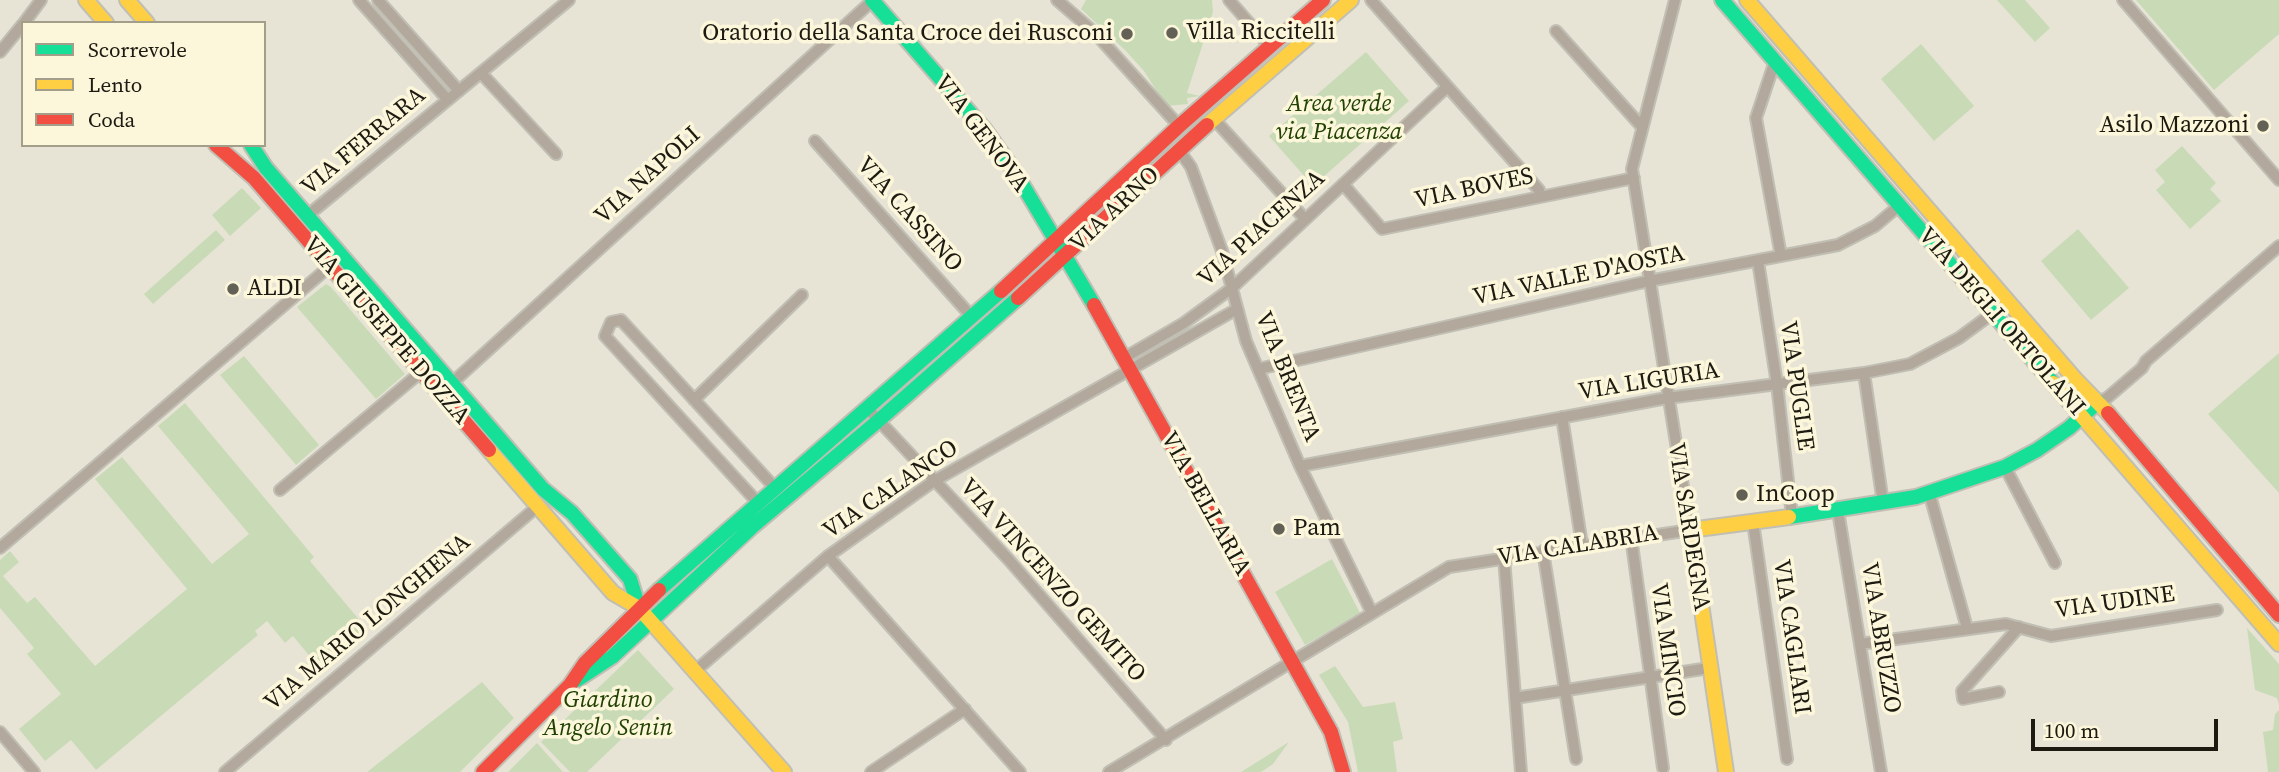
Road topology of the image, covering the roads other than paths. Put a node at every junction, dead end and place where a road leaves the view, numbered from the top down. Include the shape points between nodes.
1 (41, 0) edge
2 (86, 0) edge
3 (127, 0) edge
4 (359, 0) edge
5 (378, 0) edge
6 (569, 0) edge
7 (872, 0) edge
8 (1057, 0) edge
9 (1229, 0) edge
10 (1323, 0) edge
11 (1351, 0) edge
12 (1371, 0) edge
13 (1675, 0) edge
14 (1722, 0) edge
15 (1747, 0) edge
16 (2123, 0) edge
17 (25, 21) edge
18 (104, 21) edge
19 (145, 21) edge
20 (1556, 31) dead end
21 (19, 35) edge
22 (1270, 47) junction
23 (0, 52) edge
24 (1775, 61) junction
25 (481, 73) junction
26 (1447, 87) junction
27 (459, 91) junction
28 (448, 100) junction
29 (1214, 119) junction
30 (1179, 126) junction
31 (1642, 127) junction
32 (815, 141) dead end
33 (218, 147) edge
34 (252, 147) edge
35 (1179, 150) junction
36 (556, 154) dead end
37 (1634, 178) junction
38 (2279, 180) edge
39 (1343, 184) junction
40 (1540, 197) junction
41 (1900, 205) junction
42 (307, 216) junction
43 (1305, 219) junction
44 (1055, 242) junction
45 (2279, 246) edge
46 (1781, 256) junction
47 (1065, 257) junction
48 (1758, 261) junction
49 (330, 266) junction
50 (1649, 281) junction
51 (1231, 288) junction
52 (802, 295) dead end
53 (1237, 309) junction
54 (1993, 313) junction
55 (971, 316) junction
56 (1128, 365) junction
57 (1258, 369) junction
58 (421, 372) junction
59 (1864, 373) junction
60 (452, 383) junction
61 (1777, 384) junction
62 (1667, 398) junction
63 (694, 400) junction
64 (2098, 402) junction
65 (868, 409) junction
66 (2082, 416) junction
67 (1562, 417) junction
68 (878, 421) junction
69 (1300, 466) junction
70 (2005, 467) junction
71 (934, 481) junction
72 (543, 489) junction
73 (776, 489) junction
74 (280, 490) dead end
75 (1929, 492) junction
76 (1883, 503) junction
77 (759, 504) junction
78 (538, 506) junction
79 (1838, 511) junction
80 (1792, 516) junction
81 (552, 522) junction
82 (1753, 522) junction
83 (1690, 530) junction
84 (1631, 537) junction
85 (1582, 545) junction
86 (0, 548) edge
87 (1543, 551) junction
88 (828, 556) junction
89 (1504, 558) junction
90 (2055, 563) dead end
91 (639, 608) junction
92 (2217, 610) dead end
93 (1372, 613) junction
94 (2279, 615) edge
95 (651, 622) junction
96 (2019, 627) junction
97 (1967, 628) junction
98 (2279, 644) edge
99 (1860, 645) junction
100 (1293, 661) junction
101 (1709, 668) junction
102 (694, 672) junction
103 (1650, 677) junction
104 (570, 685) junction
105 (1564, 691) junction
106 (1999, 692) dead end
107 (1515, 698) junction
108 (965, 709) junction
109 (0, 732) edge
110 (1166, 740) junction
111 (1576, 759) dead end
112 (1787, 759) dead end
113 (1663, 768) dead end
114 (34, 772) edge
115 (225, 772) edge
116 (483, 772) edge
117 (784, 772) edge
118 (871, 772) edge
119 (1020, 772) edge
120 (1109, 772) edge
121 (1343, 772) edge
122 (1521, 772) edge
123 (1726, 772) edge
124 (1881, 772) edge

1 - 17 street
2 - 18 main road
3 - 19 main road
4 - 28 street, VIA FERRARA
5 - 27 street, VIA FERRARA
6 - 25 street, VIA FERRARA
7 - 44 main road, VIA GENOVA via 993,141
7 - 60 street, VIA NAPOLI
8 - 30 street via 1095,33
9 - 22 street
10 - 22 main road, VIA ARNO
11 - 29 main road, VIA ARNO
12 - 26 street
13 - 31 street, VIA SARDEGNA
14 - 24 main road, VIA DEGLI ORTOLANI
15 - 64 main road, VIA DEGLI ORTOLANI
16 - 38 street
20 - 31 street
21 - 23 street
22 - 30 main road, VIA ARNO
24 - 41 main road, VIA DEGLI ORTOLANI
24 - 46 street via 1756,118
25 - 27 street, VIA FERRARA
25 - 36 street
26 - 39 street, VIA PIACENZA
26 - 40 street via 1539,190
27 - 28 street, VIA FERRARA
28 - 42 street, VIA FERRARA
29 - 35 main road, VIA ARNO
29 - 43 street
30 - 44 main road, VIA ARNO
31 - 37 street, VIA SARDEGNA
32 - 55 street, VIA CASSINO
33 - 49 main road, VIA GIUSEPPE DOZZA via 254,178
34 - 42 main road, VIA GIUSEPPE DOZZA
35 - 47 main road, VIA ARNO
35 - 51 street, VIA BRENTA via 1200,190
37 - 40 street, VIA BOVES
37 - 50 street, VIA SARDEGNA
39 - 40 street, VIA BOVES via 1382,229
39 - 43 street, VIA PIACENZA
41 - 46 street, VIA VALLE D'AOSTA via 1875,226 1838,244
41 - 54 main road, VIA DEGLI ORTOLANI
42 - 60 main road, VIA GIUSEPPE DOZZA
43 - 51 street, VIA PIACENZA
44 - 47 main road, VIA BELLARIA
44 - 55 main road, VIA ARNO
45 - 64 street
46 - 48 street, VIA VALLE D'AOSTA
47 - 56 main road, VIA BELLARIA
47 - 68 main road, VIA ARNO
48 - 50 street, VIA VALLE D'AOSTA
48 - 61 street, VIA PUGLIE
49 - 58 main road, VIA GIUSEPPE DOZZA
49 - 86 street
50 - 57 street, VIA VALLE D'AOSTA
50 - 62 street, VIA SARDEGNA
51 - 53 street, VIA BRENTA
51 - 56 street, VIA PIACENZA
52 - 63 street
53 - 56 street, VIA PIACENZA
53 - 57 street, VIA BRENTA
54 - 59 street, VIA LIGURIA via 1959,338 1910,364
54 - 66 main road, VIA DEGLI ORTOLANI
55 - 65 main road, VIA ARNO
56 - 71 street, VIA CALANCO
56 - 100 main road, VIA BELLARIA
57 - 69 street, VIA BRENTA
58 - 74 street
58 - 78 main road, VIA GIUSEPPE DOZZA
59 - 61 street, VIA LIGURIA
59 - 76 street
60 - 72 main road, VIA GIUSEPPE DOZZA
61 - 62 street, VIA LIGURIA
61 - 80 street, VIA PUGLIE
62 - 67 street, VIA LIGURIA
62 - 83 street, VIA SARDEGNA
63 - 73 street
63 - 77 street via 621,320 611,322 605,336
64 - 66 main road, VIA CALABRIA
64 - 94 main road, VIA DEGLI ORTOLANI
65 - 68 street
65 - 73 main road, VIA ARNO
66 - 70 main road, VIA CALABRIA via 2038,450
66 - 98 main road, VIA DEGLI ORTOLANI
67 - 69 street, VIA LIGURIA
67 - 85 street
68 - 71 street, VIA VINCENZO GEMITO
68 - 95 main road, VIA ARNO via 752,527
69 - 93 street, VIA BRENTA
70 - 75 main road, VIA CALABRIA
70 - 90 street
71 - 88 street, VIA CALANCO
71 - 110 street, VIA VINCENZO GEMITO
72 - 81 main road, VIA GIUSEPPE DOZZA
72 - 91 main road, VIA GIUSEPPE DOZZA via 572,513 630,579
73 - 77 main road, VIA ARNO
75 - 76 main road, VIA CALABRIA
75 - 97 street
76 - 79 main road, VIA CALABRIA
77 - 91 main road, VIA ARNO
78 - 81 main road, VIA GIUSEPPE DOZZA
78 - 115 street, VIA MARIO LONGHENA
79 - 80 main road, VIA CALABRIA
79 - 99 street, VIA ABRUZZO
80 - 82 main road, VIA CALABRIA
81 - 91 main road, VIA GIUSEPPE DOZZA via 613,593
82 - 83 main road, VIA CALABRIA
82 - 112 street, VIA CAGLIARI
83 - 84 street, VIA CALABRIA
83 - 101 main road, VIA SARDEGNA
84 - 85 street, VIA CALABRIA
84 - 103 street, VIA MINCIO
85 - 87 street, VIA CALABRIA
87 - 89 street, VIA CALABRIA
87 - 105 street
88 - 102 street, VIA CALANCO
88 - 108 street
89 - 93 street, VIA CALABRIA via 1449,567
89 - 107 street
91 - 95 main road
91 - 104 main road, VIA ARNO via 585,663
92 - 96 street, VIA UDINE via 2051,636
93 - 100 street, VIA CALABRIA
95 - 102 main road
95 - 104 main road, VIA ARNO via 612,657
96 - 97 street, VIA UDINE
96 - 106 street via 1962,691 1963,699
97 - 99 street, VIA UDINE
99 - 124 street, VIA ABRUZZO
100 - 110 street, VIA CALABRIA
100 - 121 main road, VIA BELLARIA via 1331,732
101 - 103 street
101 - 123 main road, VIA SARDEGNA
102 - 117 main road
103 - 105 street
103 - 113 street, VIA MINCIO
104 - 116 main road
105 - 107 street
105 - 111 street
107 - 122 street
108 - 118 street
108 - 119 street
109 - 114 street
110 - 120 street, VIA CALABRIA

